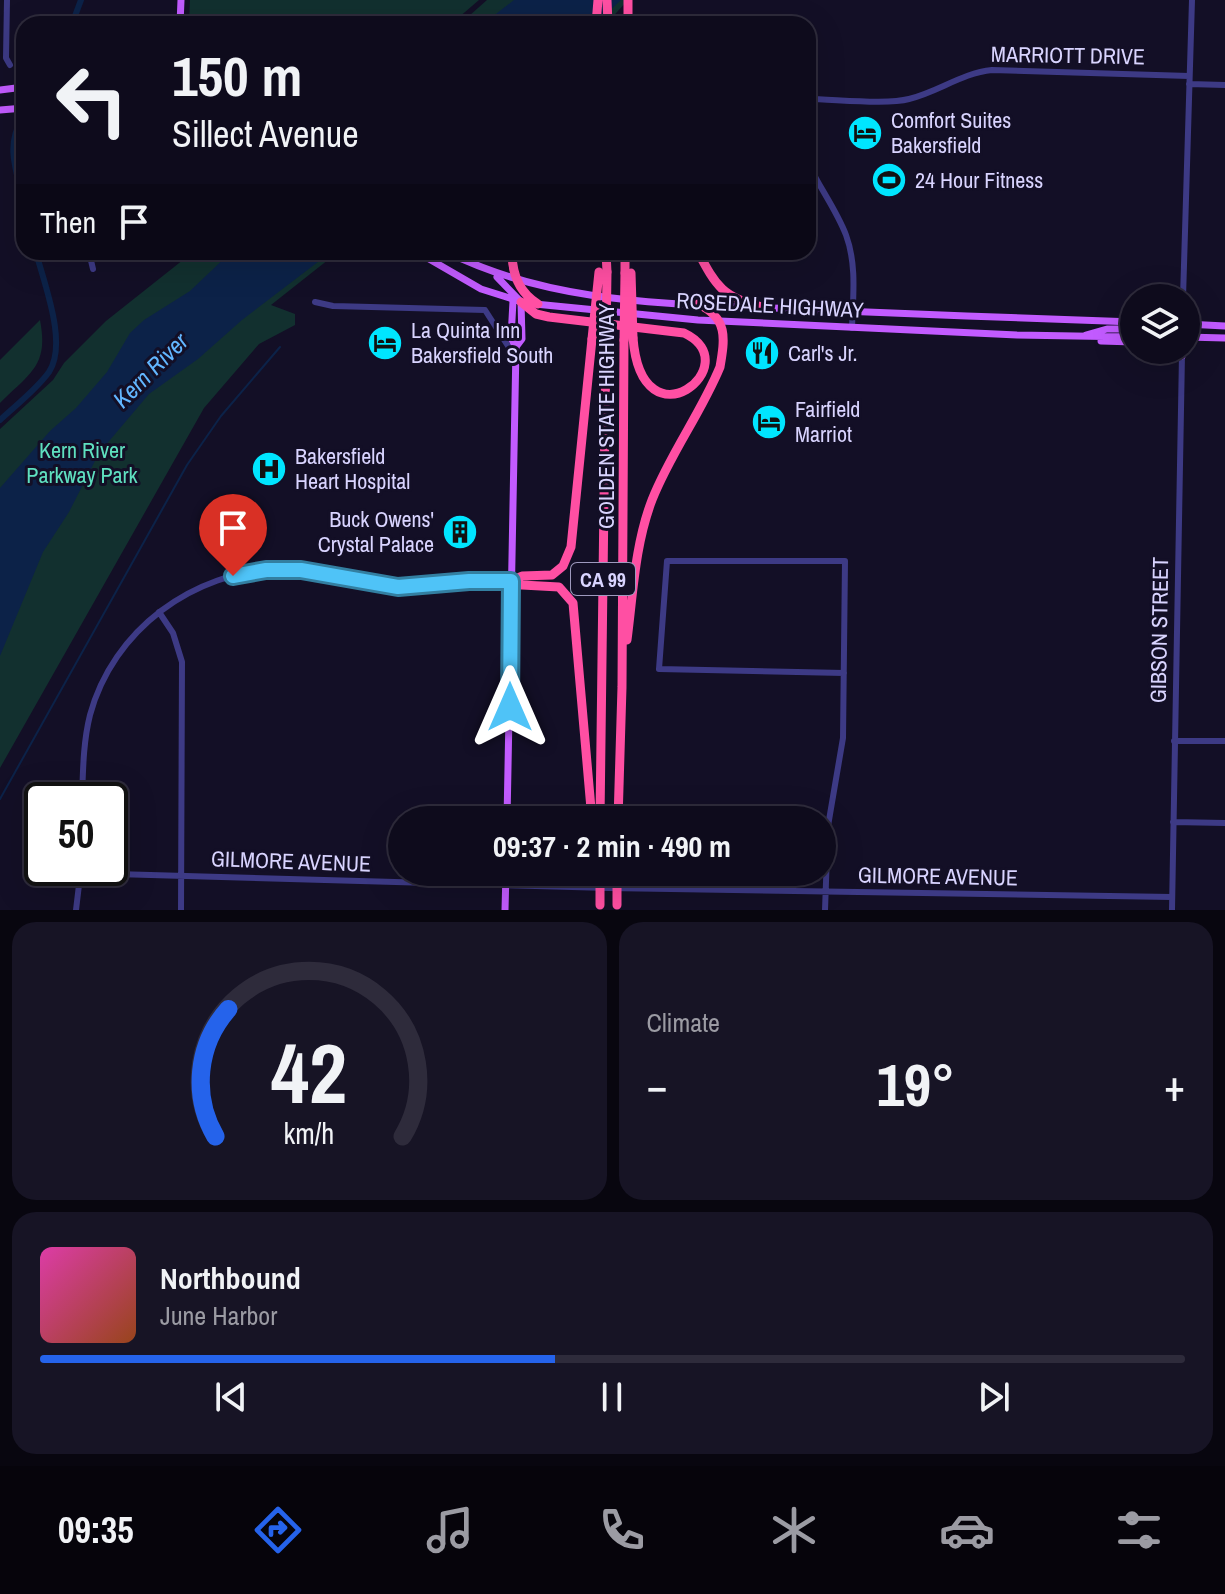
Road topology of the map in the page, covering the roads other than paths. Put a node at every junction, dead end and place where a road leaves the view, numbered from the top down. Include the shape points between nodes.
1 (7, 0) edge
2 (1192, 0) edge
3 (10, 65) dead end
4 (1189, 80) junction
5 (1225, 85) edge
6 (816, 99) edge
7 (816, 178) edge
8 (91, 260) edge
9 (431, 260) edge
10 (465, 260) edge
11 (513, 260) edge
12 (605, 260) edge
13 (627, 260) edge
14 (702, 260) edge
15 (93, 269) dead end
16 (488, 270) junction
17 (603, 272) junction
18 (517, 281) junction
19 (1183, 284) edge
20 (542, 288) junction
21 (519, 299) junction
22 (315, 302) dead end
23 (538, 304) joint
24 (698, 304) junction
25 (762, 307) junction
26 (853, 311) junction
27 (721, 321) junction
28 (1120, 321) edge
29 (1200, 325) edge
30 (1225, 326) edge
31 (852, 328) junction
32 (1120, 329) edge
33 (1084, 336) junction
34 (1200, 337) edge
35 (1120, 338) edge
36 (1225, 338) edge
37 (629, 339) junction
38 (516, 347) junction
39 (1181, 364) edge
40 (511, 581) junction
41 (159, 612) junction
42 (844, 673) junction
43 (622, 687) junction
44 (1174, 741) junction
45 (1225, 741) edge
46 (83, 782) edge
47 (507, 806) edge
48 (591, 806) edge
49 (600, 806) edge
50 (618, 806) edge
51 (1173, 822) junction
52 (1225, 823) edge
53 (128, 873) edge
54 (181, 876) junction
55 (388, 882) edge
56 (78, 886) edge
57 (505, 886) joint
58 (600, 886) edge
59 (617, 886) edge
60 (825, 893) junction
61 (1172, 897) junction
62 (600, 907) edge
63 (617, 907) edge
64 (76, 910) edge
65 (181, 910) edge
66 (505, 910) edge
67 (825, 910) edge
68 (1172, 910) edge

1 - 3 street
2 - 4 street
4 - 5 street, MARRIOTT DRIVE
4 - 6 street, MARRIOTT DRIVE via 992,70 902,101
4 - 19 street
7 - 26 street via 847,237 853,261
8 - 15 street
9 - 21 main road via 481,289
10 - 16 main road, ROSEDALE HIGHWAY
11 - 18 highway
12 - 17 highway, GOLDEN STATE HIGHWAY / CA 99
13 - 37 highway, bridge
14 - 25 highway via 723,292
16 - 18 main road, ROSEDALE HIGHWAY
16 - 21 main road
17 - 40 highway, bridge via 571,547 552,575
17 - 49 highway, GOLDEN STATE HIGHWAY / CA 99, bridge
18 - 20 main road, ROSEDALE HIGHWAY
18 - 21 highway
20 - 21 main road
20 - 24 main road, ROSEDALE HIGHWAY
21 - 23 highway
21 - 37 highway via 536,314 549,317 684,333 704,355 701,378 680,393 654,389 640,372
21 - 38 main road via 522,339
22 - 38 street via 485,310 508,346
23 - 27 main road, ROSEDALE HIGHWAY
24 - 25 main road, ROSEDALE HIGHWAY
24 - 27 highway
25 - 26 main road, ROSEDALE HIGHWAY
26 - 28 main road, ROSEDALE HIGHWAY
26 - 31 street
27 - 31 main road, ROSEDALE HIGHWAY
27 - 43 highway via 720,367 647,515
29 - 30 main road
31 - 33 main road, ROSEDALE HIGHWAY
32 - 33 main road
33 - 35 main road, ROSEDALE HIGHWAY
34 - 36 main road
37 - 43 highway, GOLDEN STATE HIGHWAY / CA 99
38 - 40 main road
39 - 44 street, GIBSON STREET
40 - 41 street via 398,587 301,570 266,570 215,581
40 - 47 main road
40 - 48 highway via 559,587 573,603
41 - 46 street via 118,655 95,699
41 - 54 street via 182,662
42 - 42 street via 845,561 667,561 659,669
42 - 60 street via 842,747 828,826
43 - 50 highway, GOLDEN STATE HIGHWAY / CA 99
44 - 45 street
44 - 51 street, GIBSON STREET
51 - 52 street
51 - 61 street, GIBSON STREET
53 - 54 street, GILMORE AVENUE
54 - 55 street, GILMORE AVENUE
54 - 65 street
56 - 64 street
57 - 60 street, GILMORE AVENUE
57 - 66 main road
58 - 62 highway, bridge
59 - 63 highway, bridge
60 - 61 street, GILMORE AVENUE
60 - 67 street
61 - 68 street, GIBSON STREET

